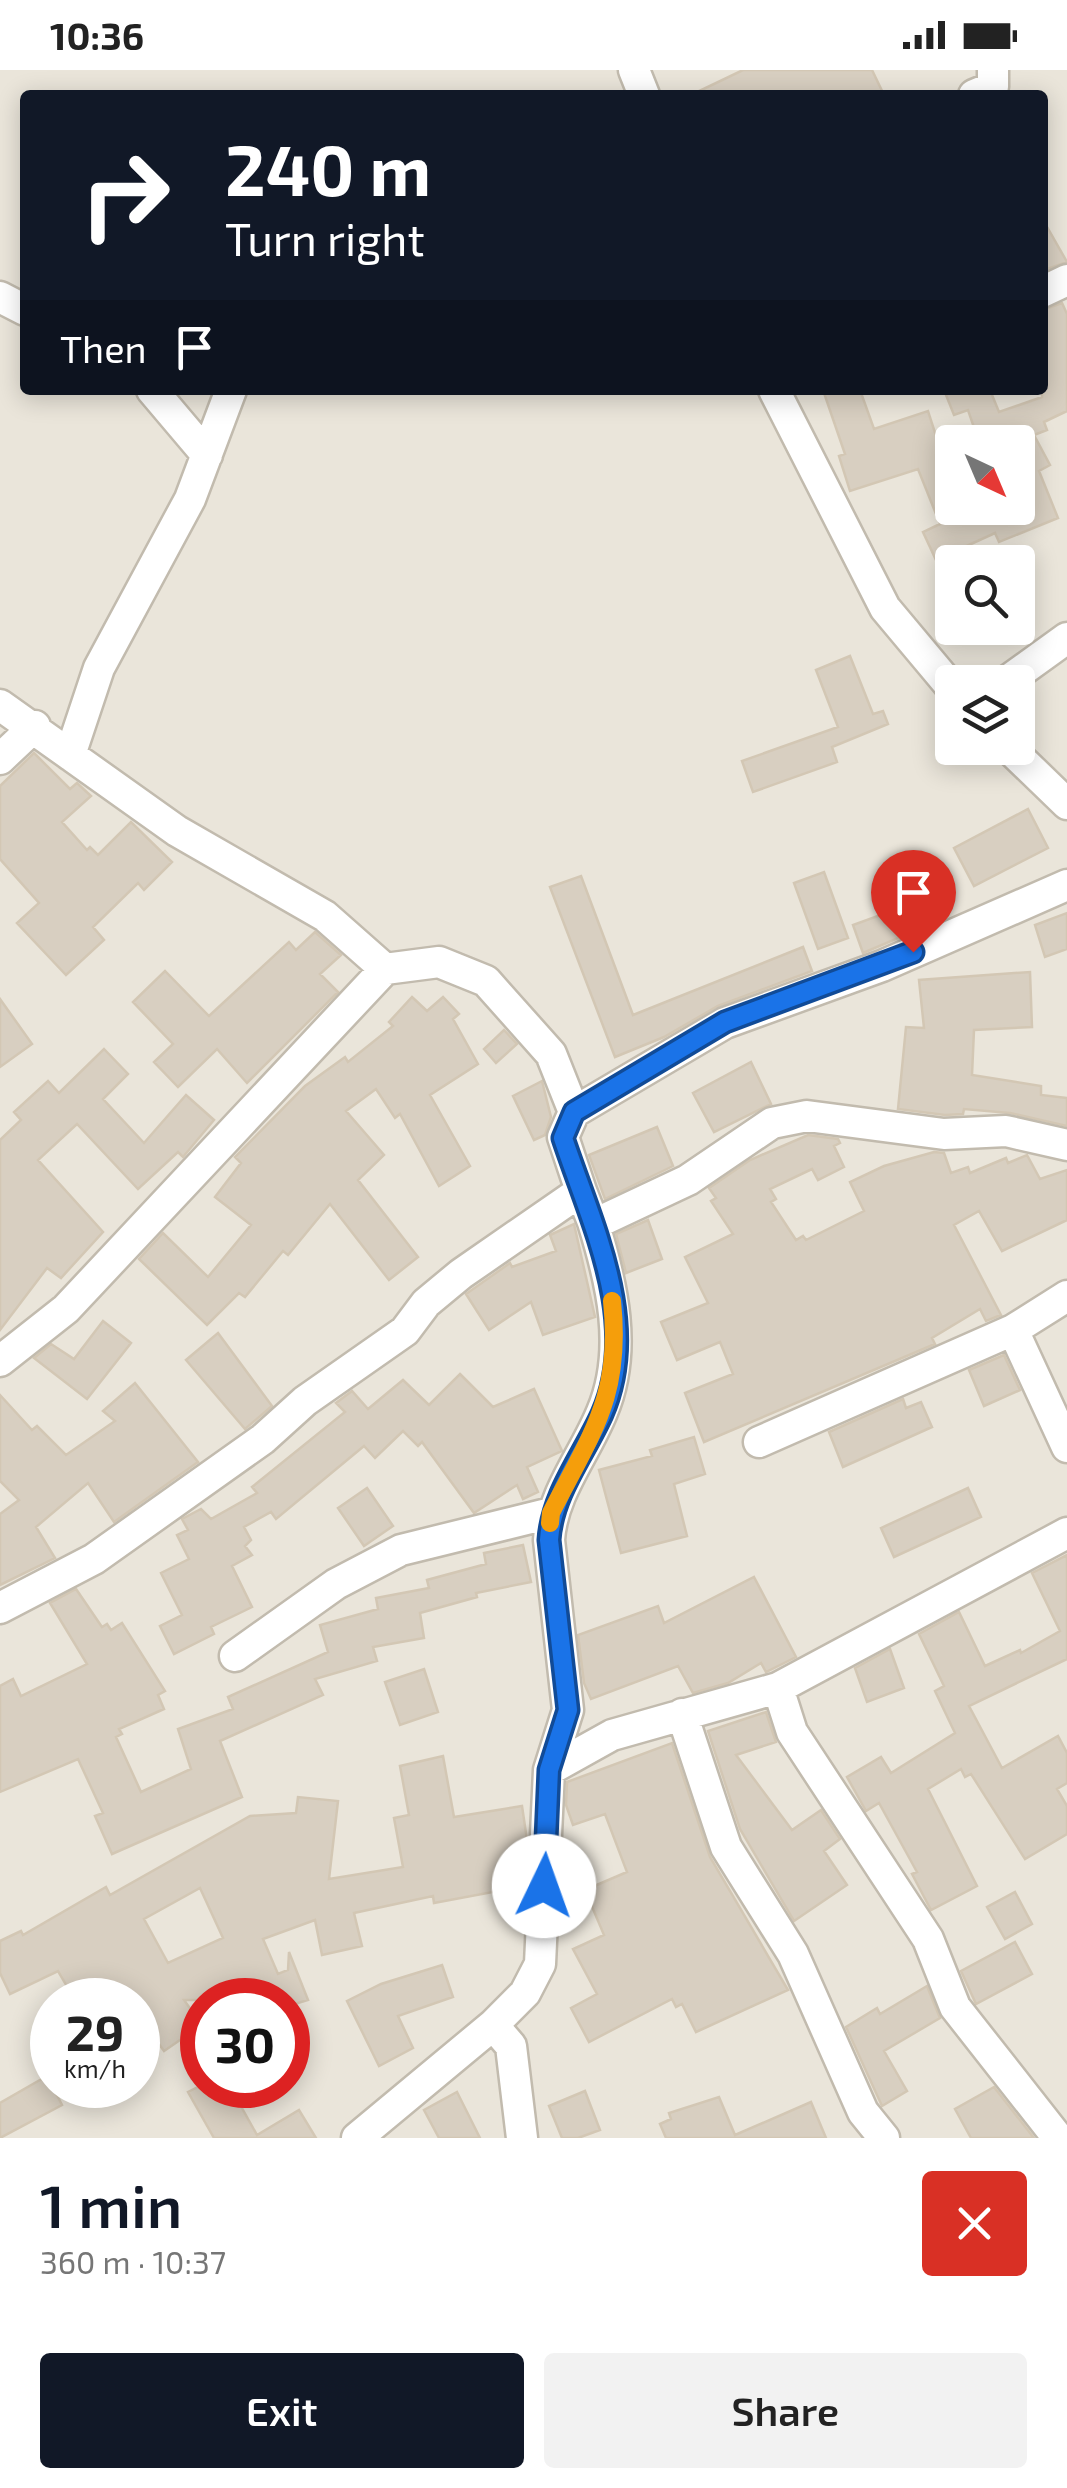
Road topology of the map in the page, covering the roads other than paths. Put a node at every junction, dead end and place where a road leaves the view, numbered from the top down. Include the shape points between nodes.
1 (156, 395) edge
2 (229, 395) edge
3 (777, 395) edge
4 (206, 455) junction
5 (1067, 638) edge
6 (1030, 665) edge
7 (935, 667) edge
8 (0, 705) edge
9 (34, 726) junction
10 (70, 755) junction
11 (0, 759) edge
12 (1027, 765) edge
13 (1067, 804) edge
14 (1067, 885) edge
15 (384, 969) junction
16 (574, 1112) junction
17 (1067, 1145) edge
18 (580, 1191) junction
19 (593, 1222) junction
20 (1067, 1296) edge
21 (1013, 1330) junction
22 (0, 1362) edge
23 (758, 1442) dead end
24 (1067, 1447) edge
25 (551, 1513) junction
26 (1067, 1533) edge
27 (0, 1608) edge
28 (235, 1656) dead end
29 (778, 1688) junction
30 (682, 1714) junction
31 (549, 1770) junction
32 (493, 2025) junction
33 (357, 2138) edge
34 (522, 2138) edge
35 (884, 2138) edge
36 (1058, 2138) edge

1 - 4 street
2 - 4 street
3 - 7 street via 886,608
4 - 10 street via 190,499 99,668
5 - 6 street
8 - 9 street
9 - 10 street
9 - 11 street
10 - 15 street via 178,831 325,916
12 - 13 street
14 - 16 street via 882,966 725,1022
15 - 16 street via 438,962 486,981 552,1054
15 - 22 street via 66,1309
16 - 18 street via 563,1138
17 - 19 street via 1006,1131 944,1134 807,1116 772,1123 688,1180
18 - 19 street
18 - 27 street via 462,1274 405,1331 263,1438 94,1559
19 - 25 street via 609,1274 616,1366 604,1410
20 - 21 street
21 - 23 street
21 - 24 street
25 - 28 street via 401,1550 336,1584
25 - 31 street via 568,1710
26 - 29 street
29 - 30 street
29 - 36 street via 792,1732 922,1927 955,2007
30 - 31 street via 612,1735
30 - 35 street via 726,1847 793,1954 863,2112
31 - 32 street via 540,1964 525,1994
32 - 33 street
32 - 34 street via 511,2046

